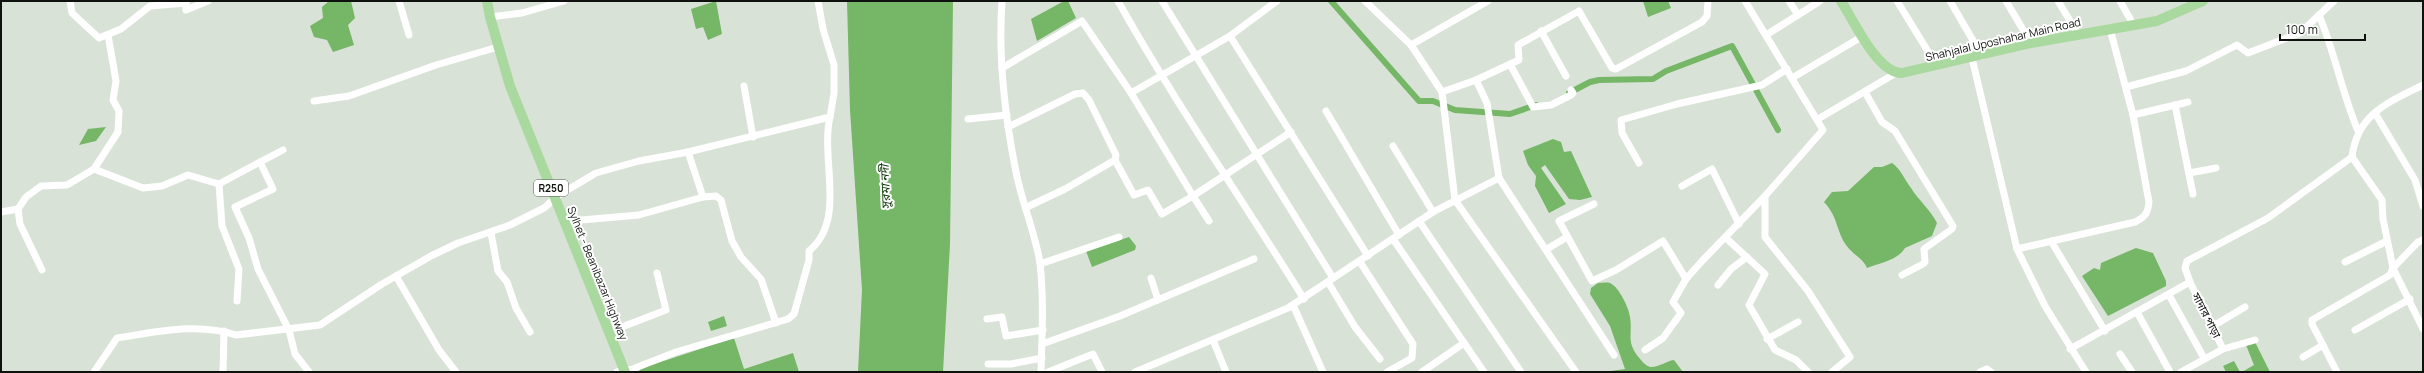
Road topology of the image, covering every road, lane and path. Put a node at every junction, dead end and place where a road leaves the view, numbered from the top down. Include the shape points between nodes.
1 (70, 1) edge
2 (208, 1) edge
3 (399, 1) edge
4 (487, 1) edge
5 (494, 1) edge
6 (564, 1) edge
7 (818, 1) edge
8 (1002, 1) edge
9 (1118, 1) edge
10 (1162, 1) edge
11 (1277, 1) edge
12 (1365, 1) edge
13 (1488, 1) edge
14 (1708, 1) edge
15 (1746, 1) edge
16 (1789, 1) edge
17 (1820, 1) edge
18 (1843, 1) edge
19 (1897, 1) edge
20 (1950, 1) edge
21 (2006, 1) edge
22 (2058, 1) edge
23 (2120, 1) edge
24 (2203, 1) edge
25 (2334, 1) edge
26 (186, 2) edge
27 (1798, 15) junction
28 (2319, 15) junction
29 (493, 17) junction
30 (2133, 24) junction
31 (2110, 29) junction
32 (1541, 31) junction
33 (2078, 34) junction
34 (108, 35) junction
35 (409, 35) dead end
36 (1766, 35) junction
37 (1230, 36) junction
38 (1863, 36) junction
39 (2031, 43) junction
40 (1411, 45) junction
41 (498, 47) junction
42 (1197, 54) junction
43 (1977, 57) junction
44 (1510, 64) junction
45 (1937, 66) junction
46 (1002, 68) junction
47 (1787, 69) junction
48 (1896, 73) junction
49 (1160, 75) junction
50 (1566, 76) dead end
51 (1792, 78) junction
52 (1476, 80) junction
53 (2423, 85) edge
54 (744, 86) dead end
55 (2126, 87) junction
56 (1572, 91) dead end
57 (1442, 92) junction
58 (1864, 92) junction
59 (1131, 93) junction
60 (314, 101) dead end
61 (2188, 102) dead end
62 (2175, 105) junction
63 (1326, 111) dead end
64 (2375, 114) junction
65 (1007, 115) junction
66 (2133, 115) junction
67 (830, 117) junction
68 (968, 119) dead end
69 (1818, 119) junction
70 (1008, 127) junction
71 (2358, 131) junction
72 (1291, 132) junction
73 (754, 137) junction
74 (1393, 146) dead end
75 (283, 150) dead end
76 (688, 152) junction
77 (1257, 155) junction
78 (2352, 157) junction
79 (1115, 160) junction
80 (260, 162) junction
81 (1639, 163) dead end
82 (2216, 168) dead end
83 (94, 169) junction
84 (2189, 173) junction
85 (1227, 175) junction
86 (1499, 178) junction
87 (219, 184) junction
88 (1682, 186) dead end
89 (2193, 194) dead end
90 (1193, 196) junction
91 (1765, 196) junction
92 (558, 197) junction
93 (703, 197) junction
94 (1455, 200) junction
95 (1594, 204) dead end
96 (2423, 206) edge
97 (1027, 207) junction
98 (18, 209) junction
99 (1, 212) edge
100 (1433, 212) junction
101 (570, 221) junction
102 (1420, 221) junction
103 (1209, 222) dead end
104 (1739, 224) junction
105 (491, 233) junction
106 (1119, 237) dead end
107 (1396, 237) junction
108 (1567, 237) junction
109 (1726, 238) junction
110 (2423, 240) edge
111 (2051, 241) junction
112 (2387, 241) junction
113 (1547, 249) junction
114 (2017, 249) junction
115 (1368, 256) junction
116 (1747, 257) junction
117 (1254, 259) dead end
118 (1360, 262) junction
119 (2345, 262) dead end
120 (1040, 264) junction
121 (2393, 268) junction
122 (42, 270) dead end
123 (657, 272) dead end
124 (1902, 274) dead end
125 (396, 276) junction
126 (1151, 278) dead end
127 (1686, 279) junction
128 (1330, 280) junction
129 (2190, 282) junction
130 (1718, 285) dead end
131 (2169, 295) junction
132 (1304, 299) junction
133 (2410, 299) junction
134 (1158, 300) junction
135 (237, 301) dead end
136 (1293, 305) junction
137 (2245, 307) dead end
138 (2137, 312) junction
139 (987, 319) dead end
140 (1798, 322) dead end
141 (776, 323) junction
142 (2212, 326) junction
143 (2423, 329) edge
144 (289, 330) junction
145 (1043, 330) junction
146 (2355, 330) dead end
147 (224, 331) junction
148 (611, 331) junction
149 (2104, 331) junction
150 (530, 332) dead end
151 (1767, 339) junction
152 (1213, 340) junction
153 (2255, 340) dead end
154 (1464, 343) junction
155 (1042, 344) junction
156 (2323, 345) junction
157 (2070, 349) junction
158 (2223, 349) junction
159 (1645, 350) dead end
160 (2120, 354) dead end
161 (1614, 355) dead end
162 (2303, 357) dead end
163 (1042, 358) junction
164 (1380, 358) dead end
165 (2204, 358) junction
166 (988, 364) dead end
167 (626, 371) edge
168 (94, 372) edge
169 (223, 372) edge
170 (309, 372) edge
171 (456, 372) edge
172 (1041, 372) edge
173 (1048, 372) edge
174 (1102, 372) edge
175 (1135, 372) edge
176 (1226, 372) edge
177 (1323, 372) edge
178 (1387, 372) edge
179 (1422, 372) edge
180 (1484, 372) edge
181 (1521, 372) edge
182 (1576, 372) edge
183 (1808, 372) edge
184 (1832, 372) edge
185 (1980, 372) edge
186 (1991, 372) edge
187 (2086, 372) edge
188 (2132, 372) edge
189 (2170, 372) edge
190 (2181, 372) edge
191 (2337, 372) edge

1 - 34 street via 72,13 99,38
2 - 26 street via 186,10
3 - 35 street
4 - 29 main road, Sylhet - Beanibazar Highway / R250
5 - 29 main road, Sylhet - Beanibazar Highway / R250
6 - 29 street via 522,13
7 - 67 street via 834,65 834,93
8 - 46 street
9 - 49 street
10 - 42 street
11 - 37 street
12 - 40 street
13 - 40 street
14 - 32 street via 1707,16 1702,22 1616,69 1612,68 1579,11
15 - 36 street
16 - 27 street
17 - 27 street
18 - 38 main road
19 - 45 street
20 - 43 street
21 - 39 street
22 - 33 street
23 - 30 street
24 - 30 main road, Shahjalal Uposhahar Main Road via 2157,21
25 - 28 street
26 - 34 street via 150,6 121,29
27 - 36 street
28 - 55 street via 2300,32 2263,48 2248,53 2237,45 2193,68
28 - 71 street via 2333,51 2344,99
29 - 41 main road, Sylhet - Beanibazar Highway / R250
29 - 92 main road, Sylhet - Beanibazar Highway / R250 via 515,85
30 - 31 main road, Shahjalal Uposhahar Main Road
31 - 33 main road, Shahjalal Uposhahar Main Road
31 - 55 street
32 - 44 street via 1518,45 1519,60
32 - 50 street
33 - 39 main road, Shahjalal Uposhahar Main Road
34 - 83 street via 116,81 113,100 119,111 118,132
36 - 47 street
37 - 42 street
37 - 72 street
38 - 48 main road via 1879,62
38 - 51 street
39 - 43 main road, Shahjalal Uposhahar Main Road
40 - 57 street
41 - 60 street via 436,65 349,96
41 - 92 main road, Sylhet - Beanibazar Highway / R250 via 510,86
42 - 49 street
42 - 77 street
43 - 45 main road, Shahjalal Uposhahar Main Road
43 - 114 street
44 - 52 street
44 - 56 street via 1532,106 1551,105
45 - 48 main road, Shahjalal Uposhahar Main Road
46 - 59 street via 1082,21
46 - 65 street
47 - 51 street
47 - 81 street via 1762,85 1677,104 1621,120 1622,133
48 - 58 street
49 - 59 street
49 - 85 street
51 - 69 street
52 - 57 street
52 - 86 street via 1487,103
53 - 64 street via 2385,103
54 - 73 street
55 - 66 street
57 - 94 street
58 - 69 street
58 - 124 street via 1882,122 1895,131 1953,226 1924,249 1923,264
59 - 90 street
61 - 62 street
62 - 66 street
62 - 84 street
63 - 107 street
64 - 71 street
64 - 96 street via 2415,180
65 - 68 street
65 - 70 street
66 - 111 street via 2149,202 2144,217 2135,222
67 - 73 street
67 - 141 street via 827,148 831,191 824,236 809,251 809,260 794,314
69 - 91 street via 1823,130
70 - 79 street via 1083,92 1116,155
70 - 97 street via 1016,174
71 - 78 street
72 - 77 street
72 - 115 street
73 - 76 street
74 - 100 street
75 - 80 street
76 - 92 street via 639,161 596,173
76 - 93 street
77 - 85 street
77 - 128 street
78 - 112 street via 2382,200
78 - 129 street, সাদার পাড়া via 2268,218 2187,261 2185,268
79 - 90 street via 1134,195 1148,190 1162,214
79 - 97 street via 1065,189
80 - 87 street
80 - 144 street via 273,189 235,207 249,238 258,269
82 - 84 street
83 - 87 street via 143,188 162,186 188,175
83 - 98 street via 67,185 42,186 26,197
84 - 89 street
85 - 90 street
85 - 132 street
86 - 94 street
86 - 113 street
87 - 135 street via 222,226 239,269
88 - 104 street via 1712,169
90 - 103 street
91 - 104 street
91 - 184 street via 1765,237 1808,291 1850,358
92 - 101 main road, Sylhet - Beanibazar Highway / R250
92 - 105 street via 544,208
92 - 148 main road, Sylhet - Beanibazar Highway / R250
93 - 101 street via 639,215
93 - 141 street via 716,196 721,200 732,241 741,257 761,279
94 - 100 street
94 - 182 street
95 - 108 street via 1559,221
97 - 120 street
98 - 99 street
98 - 122 street via 20,224
100 - 102 street
101 - 148 main road, Sylhet - Beanibazar Highway / R250
102 - 107 street
102 - 181 street
104 - 109 street
105 - 125 street via 458,243
105 - 150 street via 498,271
106 - 120 street
107 - 115 street
107 - 154 street
108 - 113 street
108 - 127 street via 1592,281 1616,270 1661,241
109 - 116 street
109 - 127 street
110 - 121 street
111 - 114 street
111 - 149 street
112 - 119 street
112 - 121 street
113 - 161 street
114 - 157 street
115 - 118 street
116 - 130 street via 1731,269
116 - 151 street via 1766,274 1749,305
117 - 134 street
118 - 128 street
118 - 178 street via 1413,344 1412,358
120 - 145 street
121 - 133 street
121 - 156 street via 2384,278 2315,317 2312,324
123 - 148 street via 666,310
125 - 144 street via 320,325
125 - 171 street via 439,350
126 - 134 street
127 - 159 street via 1672,302 1681,313 1663,338
128 - 132 street
128 - 164 street via 1355,326
129 - 131 street
129 - 142 street, সাদার পাড়া
131 - 138 street
131 - 165 street
132 - 136 street
133 - 143 street
133 - 146 street
134 - 155 street
136 - 152 street
136 - 177 street
137 - 142 street
138 - 149 street
138 - 189 street
139 - 145 street via 1002,317 1006,336
140 - 151 street
141 - 167 street via 676,352
142 - 158 street, সাদার পাড়া
144 - 147 street via 236,336
144 - 170 street via 295,354
145 - 155 street
147 - 168 street via 190,327 117,338
147 - 169 street
148 - 167 main road, Sylhet - Beanibazar Highway / R250
149 - 157 street
151 - 183 street via 1775,350 1796,360
152 - 175 street
152 - 176 street
153 - 158 street
154 - 179 street
154 - 180 street
155 - 163 street
156 - 162 street
156 - 191 street
157 - 187 street
158 - 165 street, সাদার পাড়া
160 - 188 street
163 - 166 street via 1010,364
163 - 172 street
165 - 190 street, সাদার পাড়া
173 - 174 street via 1093,354
185 - 186 street via 1987,369

